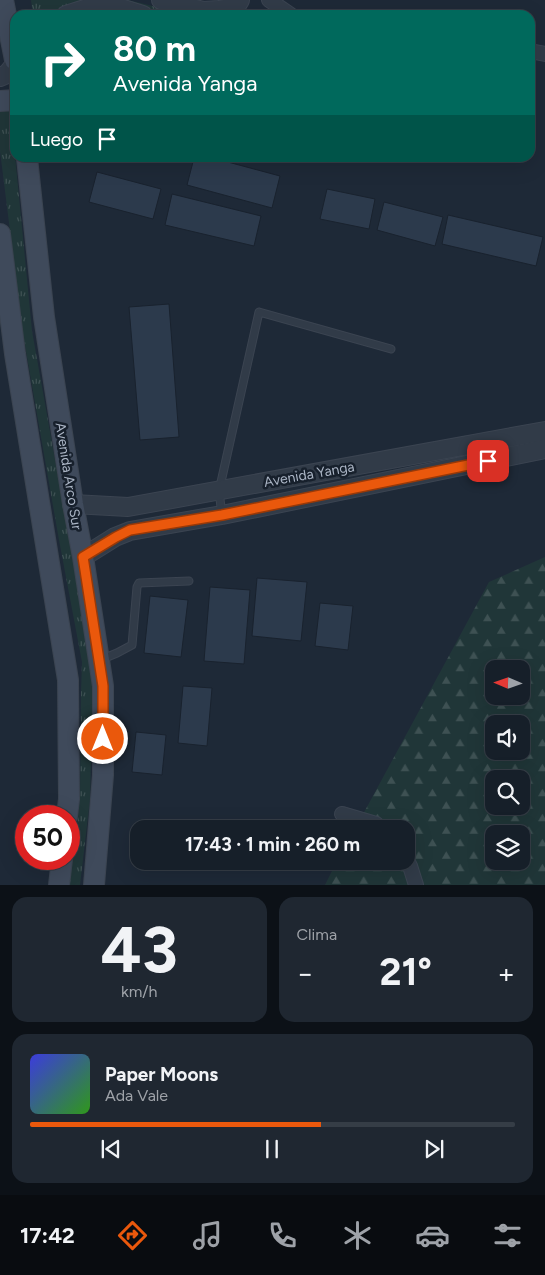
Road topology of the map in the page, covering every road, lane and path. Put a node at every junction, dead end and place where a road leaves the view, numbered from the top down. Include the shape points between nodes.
1 (161, 0) edge
2 (240, 0) edge
3 (269, 0) edge
4 (4, 2) edge
5 (82, 10) edge
6 (127, 10) edge
7 (199, 10) edge
8 (219, 10) edge
9 (284, 10) edge
10 (10, 34) edge
11 (10, 70) edge
12 (0, 78) edge
13 (27, 162) edge
14 (0, 234) edge
15 (391, 349) dead end
16 (545, 431) edge
17 (545, 449) edge
18 (219, 491) junction
19 (73, 504) junction
20 (128, 507) junction
21 (222, 515) junction
22 (130, 530) junction
23 (83, 557) junction
24 (189, 581) dead end
25 (99, 660) junction
26 (68, 805) edge
27 (342, 814) dead end
28 (362, 820) edge
29 (61, 870) edge
30 (411, 870) edge
31 (59, 885) edge
32 (94, 885) edge
33 (416, 885) edge

1 - 7 street
2 - 8 street via 235,8
3 - 9 street
4 - 10 main road
5 - 6 street via 94,6
11 - 12 street
13 - 19 main road, Avenida Arco Sur via 44,317
14 - 26 main road via 14,354 68,680
15 - 18 lane via 260,312
16 - 18 street, Avenida Yanga
17 - 21 street, Avenida Yanga
18 - 20 street, Avenida Yanga
18 - 21 lane
19 - 20 street, Avenida Yanga
19 - 23 main road, Avenida Arco Sur
20 - 22 street
21 - 22 street, Avenida Yanga
22 - 23 street, Avenida Yanga
23 - 25 main road, Avenida Arco Sur
24 - 25 lane via 140,583 132,645
25 - 32 main road, Avenida Arco Sur via 103,686 103,775
27 - 28 street
29 - 31 main road
30 - 33 street

